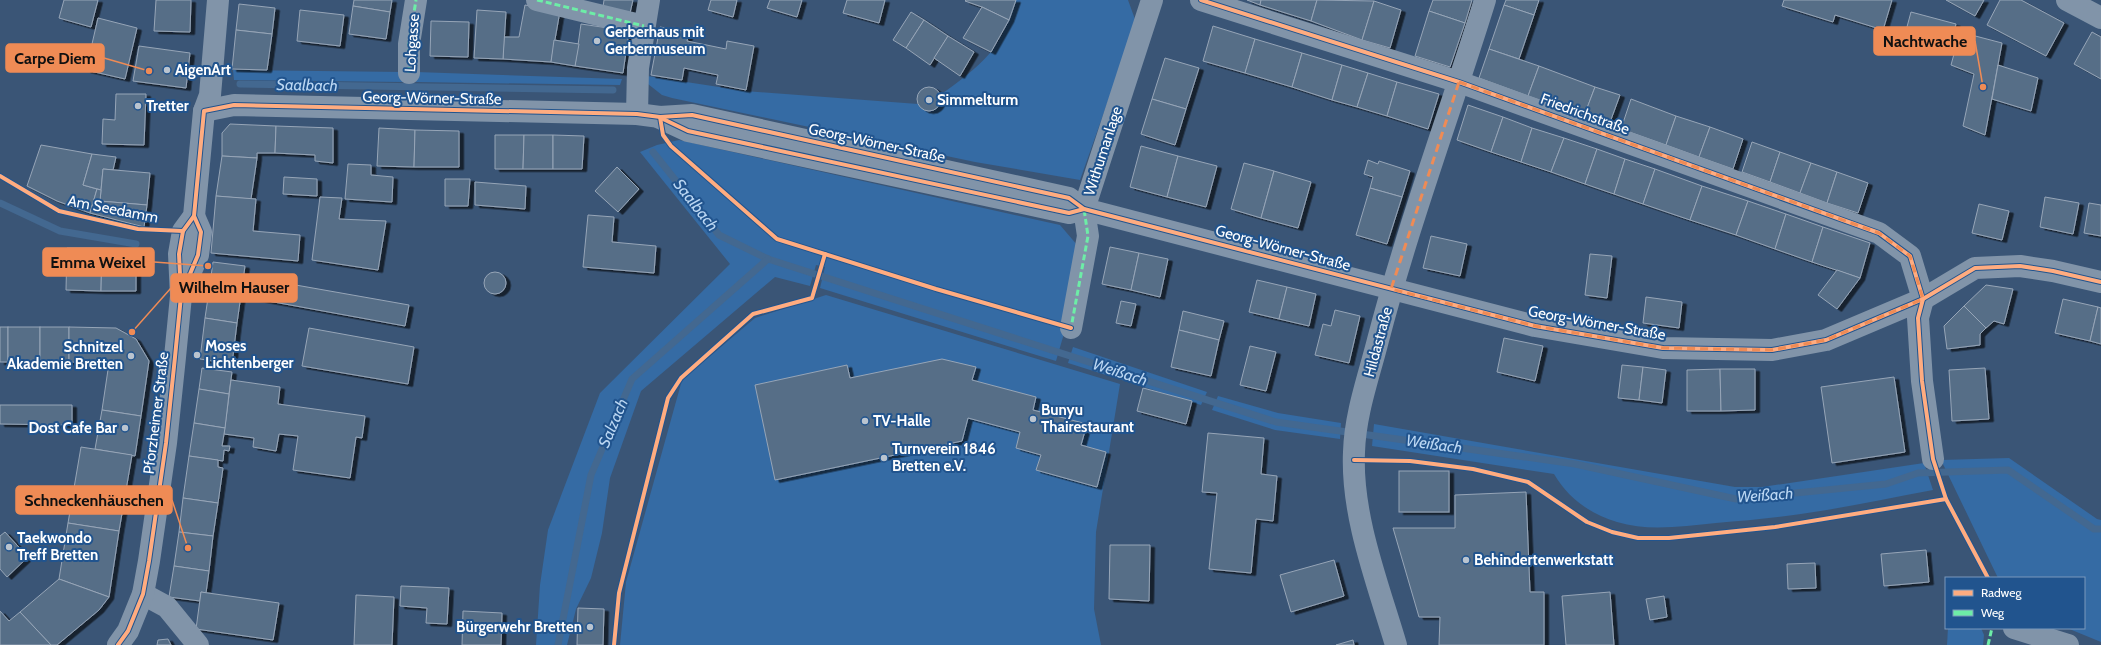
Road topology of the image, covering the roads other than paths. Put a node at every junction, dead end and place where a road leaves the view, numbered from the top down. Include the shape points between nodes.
1 (218, 0) edge
2 (416, 0) edge
3 (538, 0) edge
4 (649, 0) edge
5 (1152, 0) edge
6 (1201, 0) edge
7 (1485, 0) edge
8 (2067, 0) edge
9 (2101, 18) edge
10 (644, 26) junction
11 (410, 73) dead end
12 (1459, 82) junction
13 (204, 111) junction
14 (637, 114) junction
15 (1084, 209) junction
16 (2101, 282) edge
17 (1391, 289) junction
18 (1923, 299) junction
19 (1070, 328) dead end
20 (1933, 459) dead end
21 (144, 594) junction
22 (2017, 629) edge
23 (118, 645) edge
24 (198, 645) edge
25 (1396, 645) edge
26 (2068, 645) edge

1 - 13 street, Pforzheimer Straße via 210,95
2 - 11 street, Lohgasse via 409,44
3 - 10 street
4 - 10 street
5 - 15 street, Withumanlage
6 - 12 street, Friedrichstraße
7 - 12 street, Hildastraße
8 - 9 street
10 - 14 street via 638,68
12 - 17 street, Hildastraße
12 - 18 street, Friedrichstraße via 1879,233 1910,256
13 - 14 street, Georg-Wörner-Straße via 234,106
13 - 21 street, Pforzheimer Straße via 194,216 201,232 198,255 181,296 166,443
14 - 15 street, Georg-Wörner-Straße via 660,118 688,131 866,170 1069,213
15 - 17 street, Georg-Wörner-Straße
15 - 19 street, Withumanlage via 1088,236
16 - 18 street, Georg-Wörner-Straße via 2020,266 1975,268
17 - 18 street, Georg-Wörner-Straße via 1536,326 1656,347 1772,350 1826,340
17 - 25 street, Hildastraße via 1358,417 1354,452 1356,487 1364,536
18 - 20 street via 1918,318
21 - 23 street, Pforzheimer Straße via 128,631
21 - 24 street via 167,607
22 - 26 street

